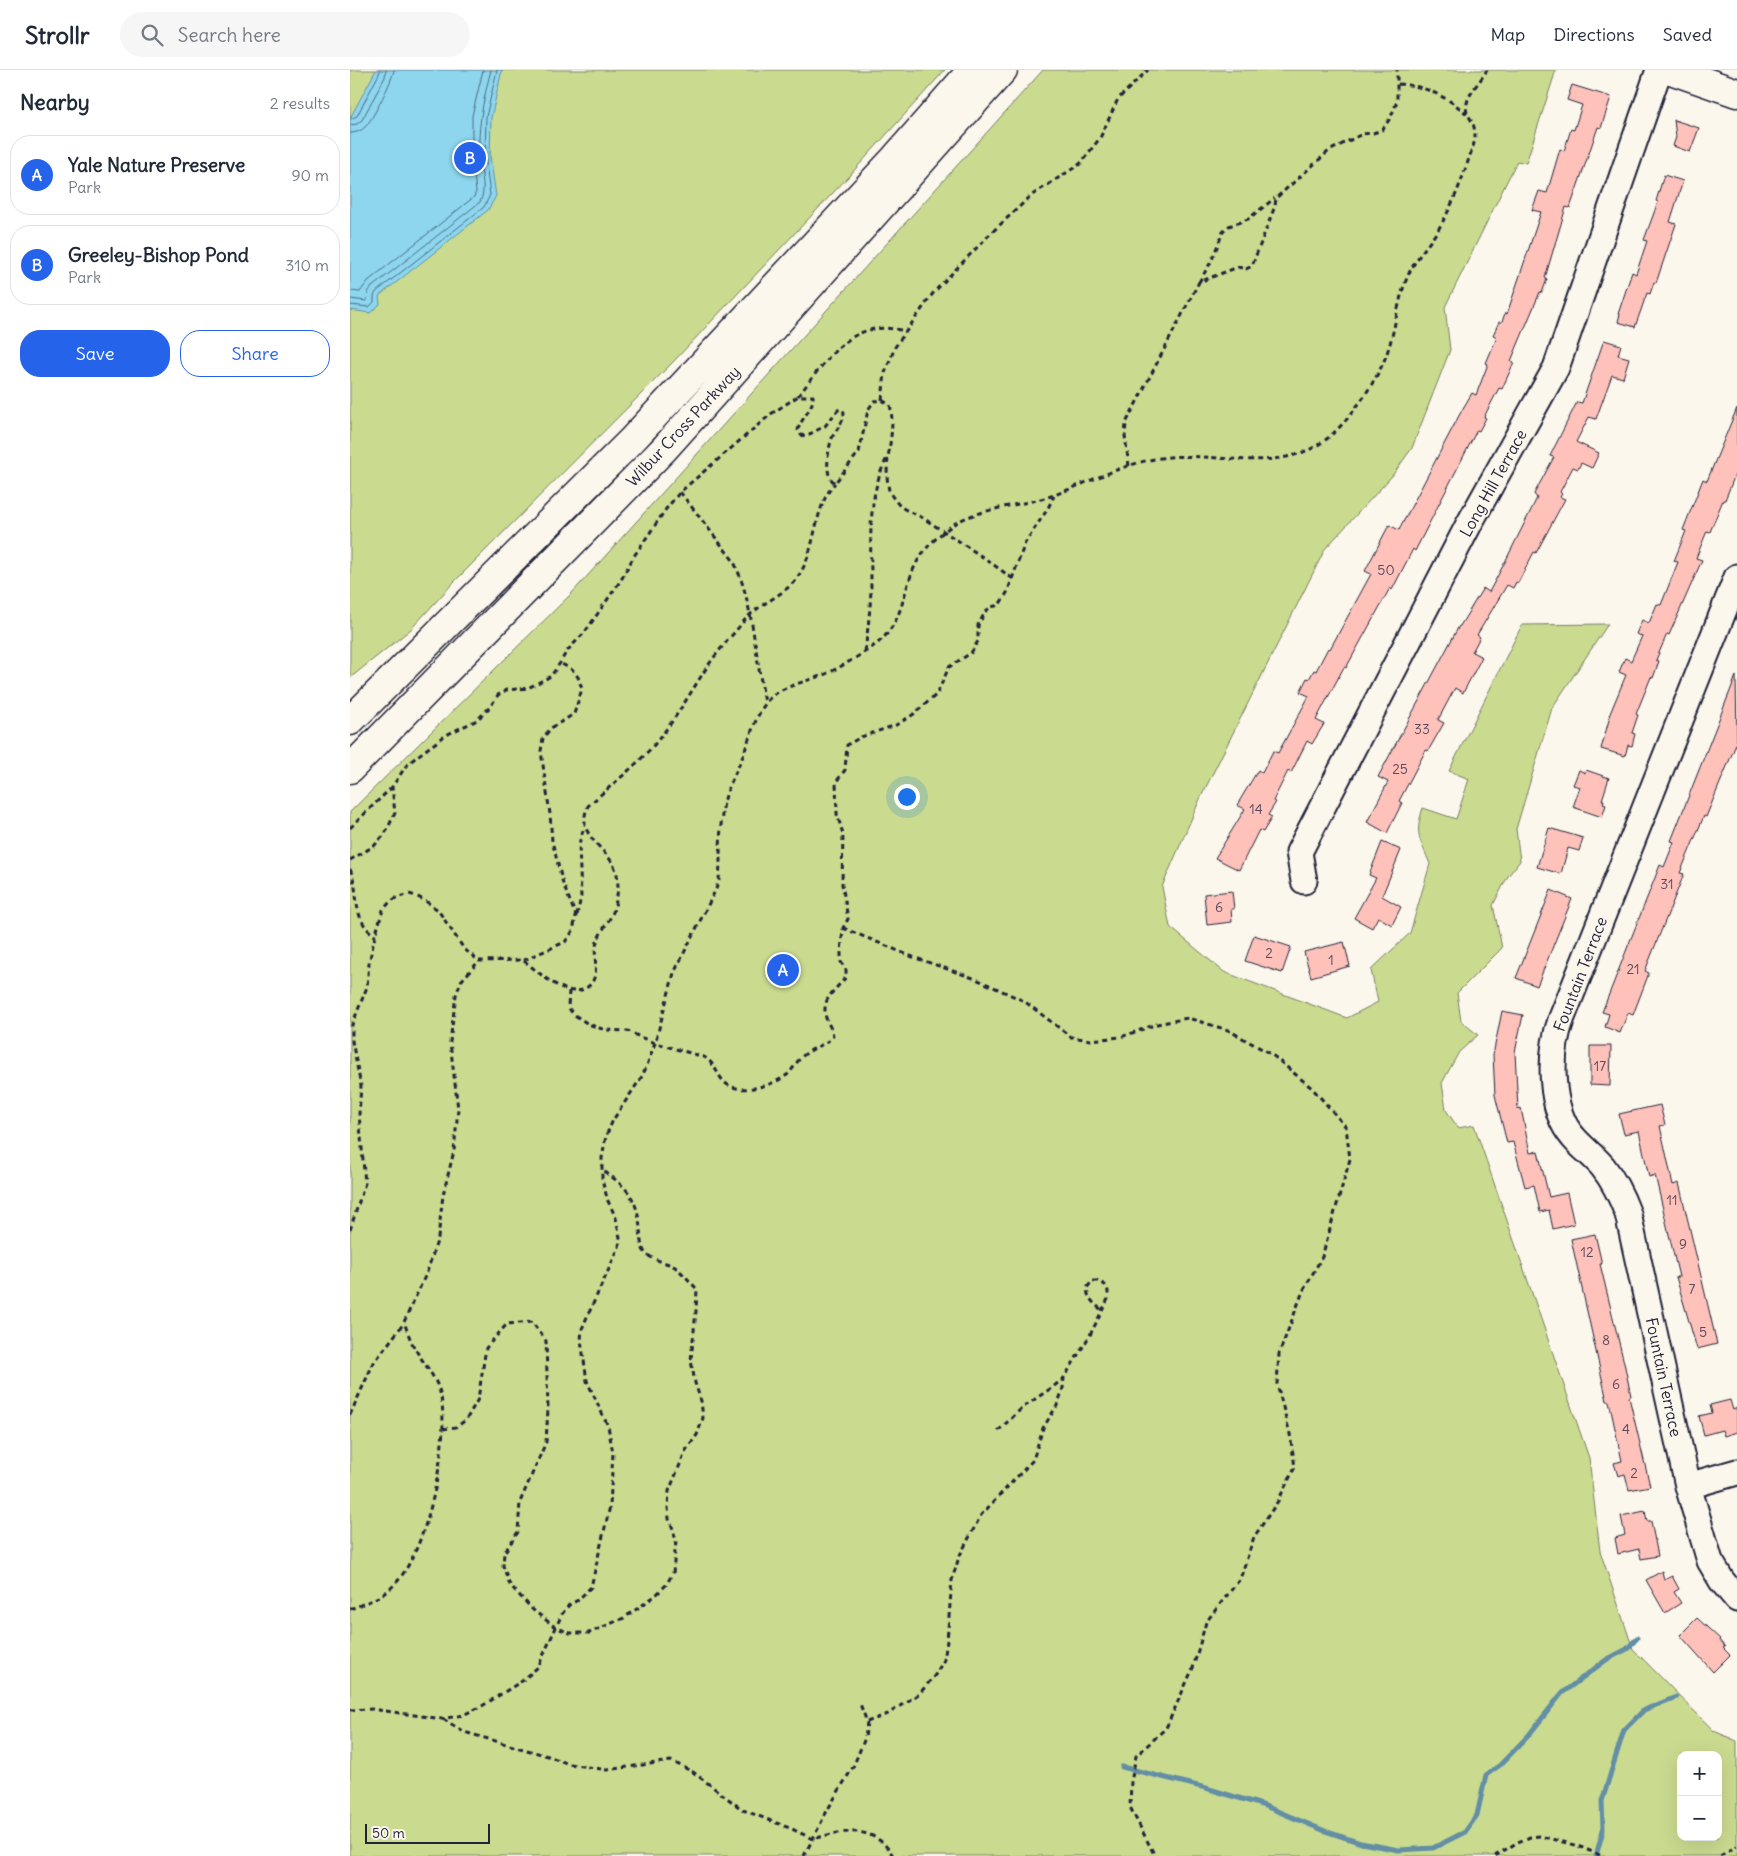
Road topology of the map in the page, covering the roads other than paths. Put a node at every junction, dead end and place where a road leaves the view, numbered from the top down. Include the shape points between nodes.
1 (972, 70) edge
2 (1003, 70) edge
3 (1659, 70) edge
4 (1671, 70) edge
5 (1737, 93) edge
6 (1737, 577) edge
7 (350, 721) edge
8 (350, 769) edge
9 (1304, 881) dead end
10 (1737, 1472) edge
11 (1688, 1486) junction
12 (1737, 1599) edge

1 - 7 main road, Wilbur Cross Parkway via 895,158 631,441
2 - 8 main road, Wilbur Cross Parkway via 664,449
3 - 9 street, Long Hill Terrace via 1556,368 1469,524 1299,852
4 - 5 main road
6 - 11 street, Fountain Terrace via 1553,1047 1555,1091 1560,1115 1572,1136 1603,1167 1628,1214
10 - 11 street
11 - 12 street, Fountain Terrace via 1710,1560

